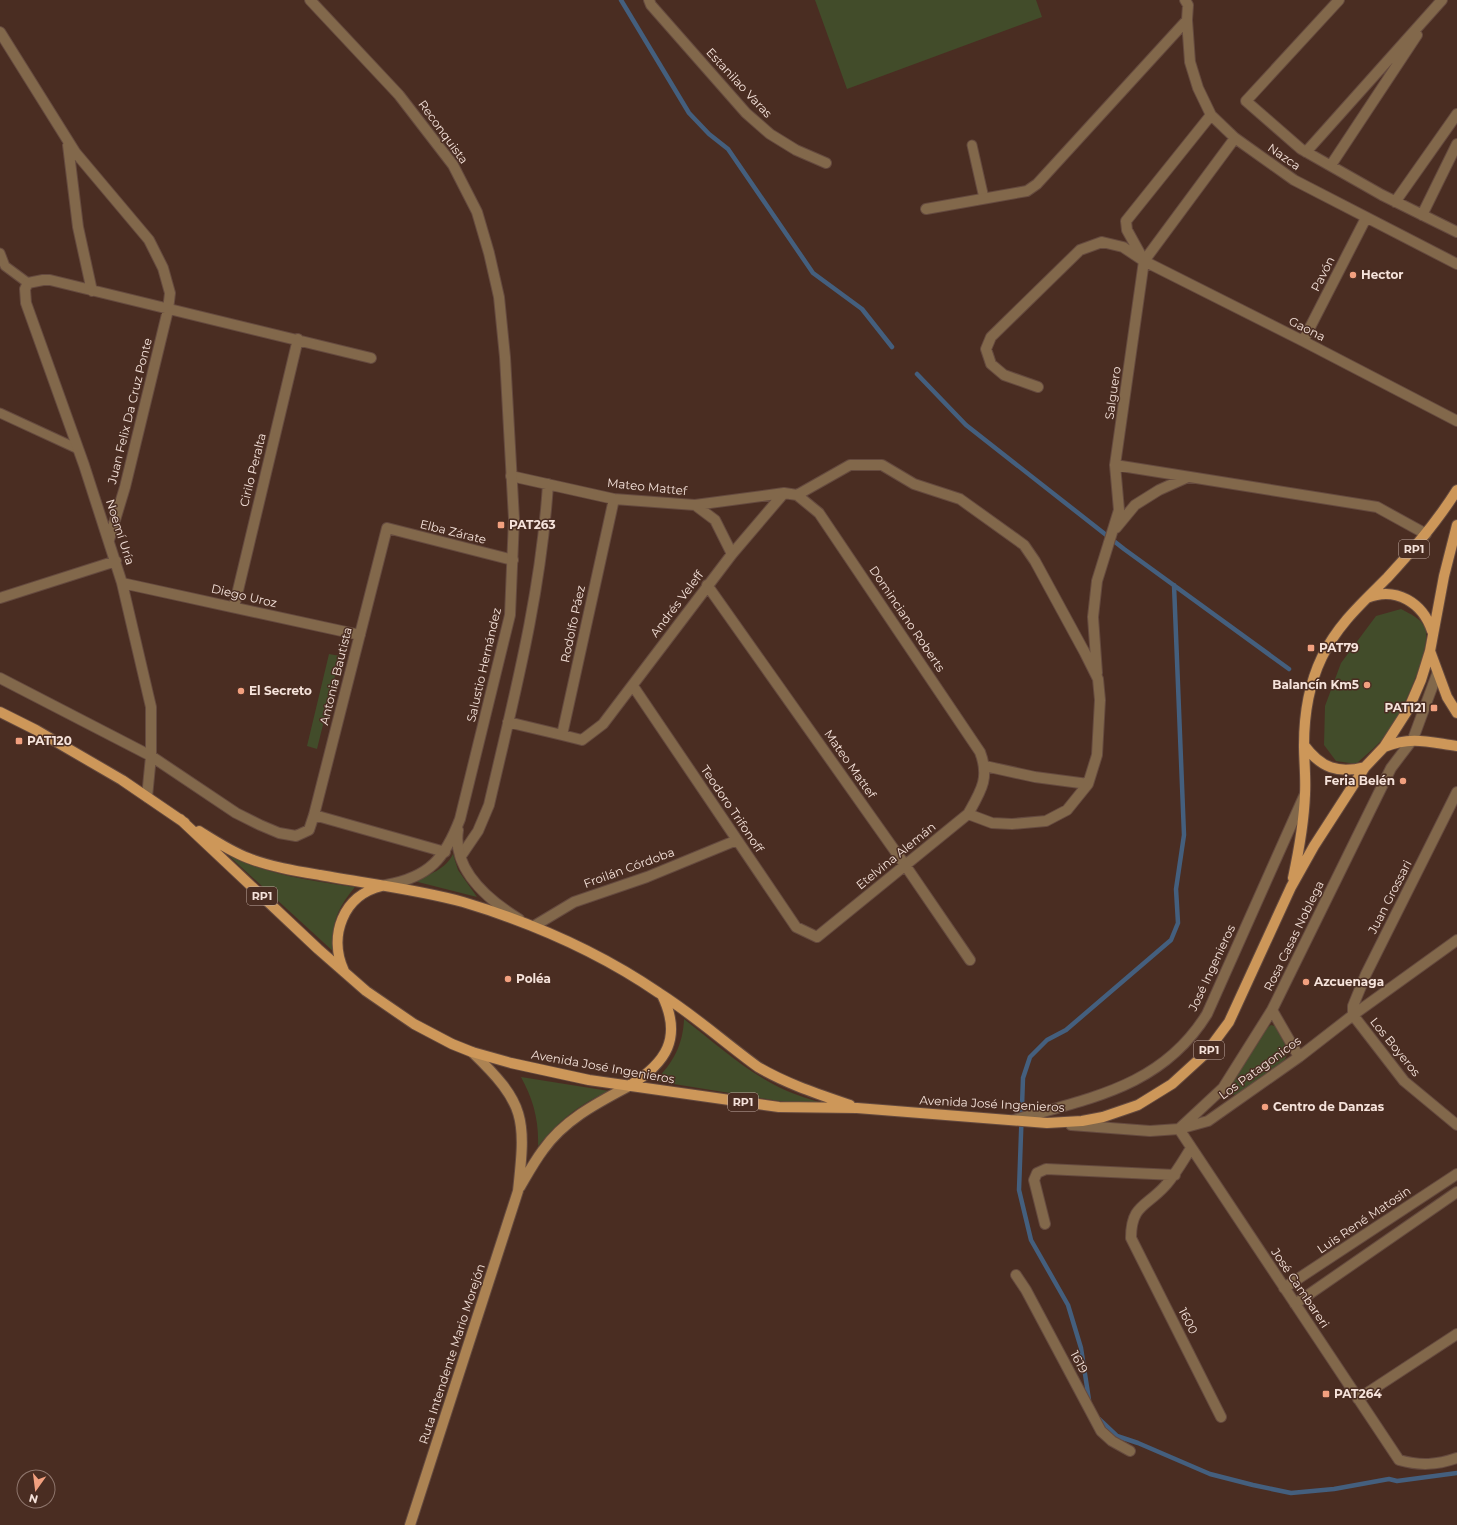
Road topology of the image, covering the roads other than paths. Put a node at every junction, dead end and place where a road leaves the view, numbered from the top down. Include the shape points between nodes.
1 (310, 0) edge
2 (649, 0) edge
3 (1339, 0) edge
4 (1188, 2) edge
5 (1439, 3) edge
6 (1187, 20) junction
7 (0, 32) edge
8 (1457, 114) edge
9 (1211, 115) junction
10 (1235, 138) junction
11 (68, 140) junction
12 (1457, 144) edge
13 (972, 145) dead end
14 (1306, 152) junction
15 (826, 163) dead end
16 (1331, 165) junction
17 (984, 198) junction
18 (1395, 202) junction
19 (926, 209) dead end
20 (1422, 215) junction
21 (1366, 218) junction
22 (1457, 232) edge
23 (0, 253) edge
24 (1144, 261) junction
25 (1457, 264) edge
26 (28, 283) junction
27 (92, 291) junction
28 (168, 310) junction
29 (298, 339) junction
30 (1303, 341) junction
31 (505, 357) joint
32 (371, 358) dead end
33 (1038, 387) dead end
34 (0, 413) edge
35 (1457, 422) edge
36 (78, 449) junction
37 (1115, 465) junction
38 (512, 476) junction
39 (1188, 477) junction
40 (548, 484) junction
41 (1457, 490) edge
42 (784, 493) junction
43 (797, 494) junction
44 (614, 499) junction
45 (695, 505) junction
46 (1457, 525) edge
47 (387, 528) joint
48 (1114, 530) junction
49 (1426, 534) junction
50 (109, 540) junction
51 (732, 554) junction
52 (513, 560) junction
53 (116, 561) junction
54 (122, 583) junction
55 (707, 585) junction
56 (0, 598) edge
57 (1362, 601) junction
58 (234, 607) junction
59 (1433, 634) junction
60 (360, 636) junction
61 (1430, 651) junction
62 (1437, 674) junction
63 (0, 678) edge
64 (1098, 679) junction
65 (633, 686) junction
66 (0, 712) edge
67 (1457, 713) edge
68 (508, 722) junction
69 (562, 734) junction
70 (1413, 739) junction
71 (1304, 744) junction
72 (1457, 746) edge
73 (1384, 747) junction
74 (151, 756) junction
75 (985, 766) junction
76 (1366, 767) junction
77 (1088, 784) junction
78 (1306, 792) junction
79 (1457, 792) edge
80 (147, 797) junction
81 (968, 814) junction
82 (314, 815) junction
83 (180, 819) junction
84 (460, 819) junction
85 (737, 840) junction
86 (445, 852) junction
87 (461, 856) junction
88 (905, 865) junction
89 (386, 886) junction
90 (1291, 887) junction
91 (534, 926) junction
92 (817, 937) joint
93 (1457, 940) edge
94 (970, 960) dead end
95 (344, 972) junction
96 (661, 994) junction
97 (1272, 1010) junction
98 (1353, 1015) junction
99 (472, 1052) junction
100 (1300, 1057) junction
101 (629, 1086) junction
102 (858, 1108) junction
103 (1014, 1120) junction
104 (1047, 1123) junction
105 (1457, 1125) edge
106 (1179, 1130) junction
107 (1191, 1148) junction
108 (1457, 1174) edge
109 (1175, 1175) junction
110 (518, 1191) junction
111 (1457, 1192) edge
112 (1046, 1224) dead end
113 (1016, 1275) dead end
114 (1284, 1288) junction
115 (1295, 1304) junction
116 (1457, 1334) edge
117 (1358, 1399) junction
118 (1221, 1417) dead end
119 (1130, 1451) dead end
120 (1457, 1458) edge
121 (410, 1525) edge

1 - 31 street, Reconquista via 400,95 453,165 477,212 490,252 499,297
2 - 15 street, Estanilao Varas via 746,113 770,134 796,150
3 - 14 street via 1246,101
4 - 6 street, Nazca
5 - 14 street
5 - 16 street
6 - 9 street, Nazca via 1190,62 1198,88
6 - 17 street via 1037,184 1027,190
7 - 11 street, Juan Felix Da Cruz Ponte
8 - 18 street
9 - 10 street, Nazca
9 - 24 street via 1126,221 1127,230
10 - 21 street, Nazca via 1294,180
10 - 24 street, Salguero
11 - 27 street via 78,227
11 - 28 street, Juan Felix Da Cruz Ponte via 74,152 149,240 165,274 170,293
12 - 20 street
13 - 17 lane
14 - 16 street
16 - 18 street
17 - 19 street
18 - 20 street
20 - 22 street
21 - 25 street, Nazca
21 - 30 street, Pavón
23 - 26 lane via 5,266
24 - 30 street, Gaona
24 - 33 street, Gaona via 1123,247 1102,242 1080,250 991,337 986,349 991,364 1004,374
24 - 37 street, Salguero
26 - 27 street via 50,280
26 - 36 street, Noemí Uría via 25,288 26,303
27 - 28 street
28 - 29 street
28 - 50 street, Juan Felix Da Cruz Ponte via 125,487
29 - 32 street
29 - 58 street, Cirilo Peralta
30 - 35 street, Gaona
31 - 38 street, Salustio Hernández
34 - 36 lane
36 - 50 street, Noemí Uría
37 - 39 street
37 - 48 street, Salguero via 1119,510
38 - 40 street, Mateo Mattef
38 - 52 street, Salustio Hernández
39 - 48 street via 1159,490 1135,505
39 - 49 street via 1377,507
40 - 44 street, Mateo Mattef
40 - 68 street via 538,583 528,641
41 - 49 main road, Avenida José Ingenieros / RP1
42 - 43 street
42 - 45 street
42 - 51 street, Andrés Veleff
43 - 64 street via 850,465 882,464 914,484 960,499 1024,545
43 - 75 street, Dominciano Roberts via 820,513 980,752
44 - 45 street, Mateo Mattef
44 - 69 street, Rodolfo Páez
45 - 51 street, Mateo Mattef via 715,520
46 - 59 main road, Avenida José Ingenieros / RP1
47 - 52 street, Elba Zárate
47 - 60 street, Antonia Bautista
48 - 64 street, Salguero via 1097,581 1093,617
49 - 57 main road, Avenida José Ingenieros / RP1
50 - 53 street, Noemí Uría
51 - 55 street, Andrés Veleff
52 - 84 street, Salustio Hernández via 510,615
53 - 54 street, Noemí Uría
53 - 56 street
54 - 58 street, Diego Uroz
54 - 74 street, Noemí Uría via 151,707
55 - 65 street, Andrés Veleff
55 - 88 street, Mateo Mattef
57 - 59 main road, RP1 via 1376,594 1392,594 1407,598 1420,607 1428,619
57 - 71 main road, Avenida José Ingenieros / RP1 via 1337,630 1322,657 1308,700
58 - 60 street, Diego Uroz
59 - 61 main road, Avenida José Ingenieros / RP1
60 - 82 street, Antonia Bautista
61 - 62 main road, Avenida José Ingenieros
61 - 73 main road, Avenida José Ingenieros / RP1 via 1409,708
62 - 67 main road, Avenida José Ingenieros
62 - 70 street
63 - 74 street
64 - 77 street, Salguero via 1100,700 1097,754
65 - 69 street, Andrés Veleff via 603,724 582,740
65 - 85 street, Teodoro Trifonoff
66 - 80 main road, RP1 via 56,741
68 - 69 street
68 - 87 street via 489,805 478,831
70 - 72 main road
70 - 73 main road, Avenida José Ingenieros
70 - 97 street, Rosa Casas Noblega via 1391,768
71 - 76 main road via 1324,765 1338,770
71 - 78 main road, Avenida José Ingenieros / RP1
73 - 76 main road, Avenida José Ingenieros / RP1
74 - 80 street, Noemí Uría
74 - 82 street, Antonia Bautista via 236,813 279,833 296,836 308,830
75 - 77 street via 1035,777
75 - 81 street, Etelvina Alemán via 983,787
76 - 90 main road, Avenida José Ingenieros / RP1 via 1318,840
77 - 81 street via 1067,810 1046,821 992,823
78 - 90 main road, Avenida José Ingenieros / RP1 via 1303,824
78 - 103 street, José Ingenieros via 1207,1014 1186,1044 1154,1069 1129,1083 1097,1096
79 - 98 street, Juan Grossari via 1366,974 1355,1000
80 - 83 main road, RP1
81 - 88 street, Etelvina Alemán
82 - 86 street
83 - 89 main road, Avenida José Ingenieros via 230,850 258,862
83 - 95 main road, RP1
84 - 86 street, Salustio Hernández
84 - 87 street via 457,835
85 - 91 street, Froilán Córdoba via 648,878 574,902
85 - 92 street, Teodoro Trifonoff via 796,927
86 - 89 street, Salustio Hernández via 423,872
87 - 91 street via 470,875 489,897 513,915
88 - 92 street, Etelvina Alemán
88 - 94 street, Mateo Mattef
89 - 91 main road, Avenida José Ingenieros / RP1 via 461,902
89 - 95 main road, RP1 via 371,889 361,895 344,913 337,937 338,955
90 - 104 main road, Avenida José Ingenieros / RP1 via 1229,1022 1196,1065 1157,1094 1122,1111 1082,1121
91 - 96 main road, Avenida José Ingenieros / RP1 via 605,960
93 - 98 street, Los Patagonicos
95 - 99 main road, Avenida José Ingenieros / RP1 via 378,1000 414,1024
96 - 101 main road via 670,1014 669,1042 664,1056 656,1067
96 - 102 main road, Avenida José Ingenieros / RP1 via 758,1067 790,1084
97 - 100 street
97 - 106 street, Rosa Casas Noblega via 1222,1088
98 - 100 street, Los Patagonicos
98 - 105 street, Los Boyeros via 1404,1081
99 - 101 main road, Avenida José Ingenieros / RP1 via 550,1072
99 - 110 main road via 508,1090 520,1116 523,1147
100 - 106 street, Los Patagonicos via 1208,1122
101 - 102 main road, Avenida José Ingenieros / RP1 via 779,1107
101 - 110 main road via 570,1121 543,1150
102 - 103 main road, Avenida José Ingenieros / RP1
103 - 104 main road, Avenida José Ingenieros / RP1
104 - 106 street, Los Patagonicos via 1150,1131
106 - 107 street, José Cambareri
107 - 109 street
107 - 114 street, José Cambareri
108 - 114 street, Luis René Matosin
109 - 112 street via 1046,1168 1037,1173 1034,1180
109 - 118 street, 1600 via 1136,1212 1131,1225 1131,1238
110 - 121 main road, Ruta Intendente Mario Morejón
111 - 115 street
113 - 119 street, 1619 via 1100,1431
114 - 115 street, José Cambareri
115 - 117 street, José Cambareri
116 - 117 street
117 - 120 street, José Cambareri via 1399,1460 1416,1465 1442,1463

